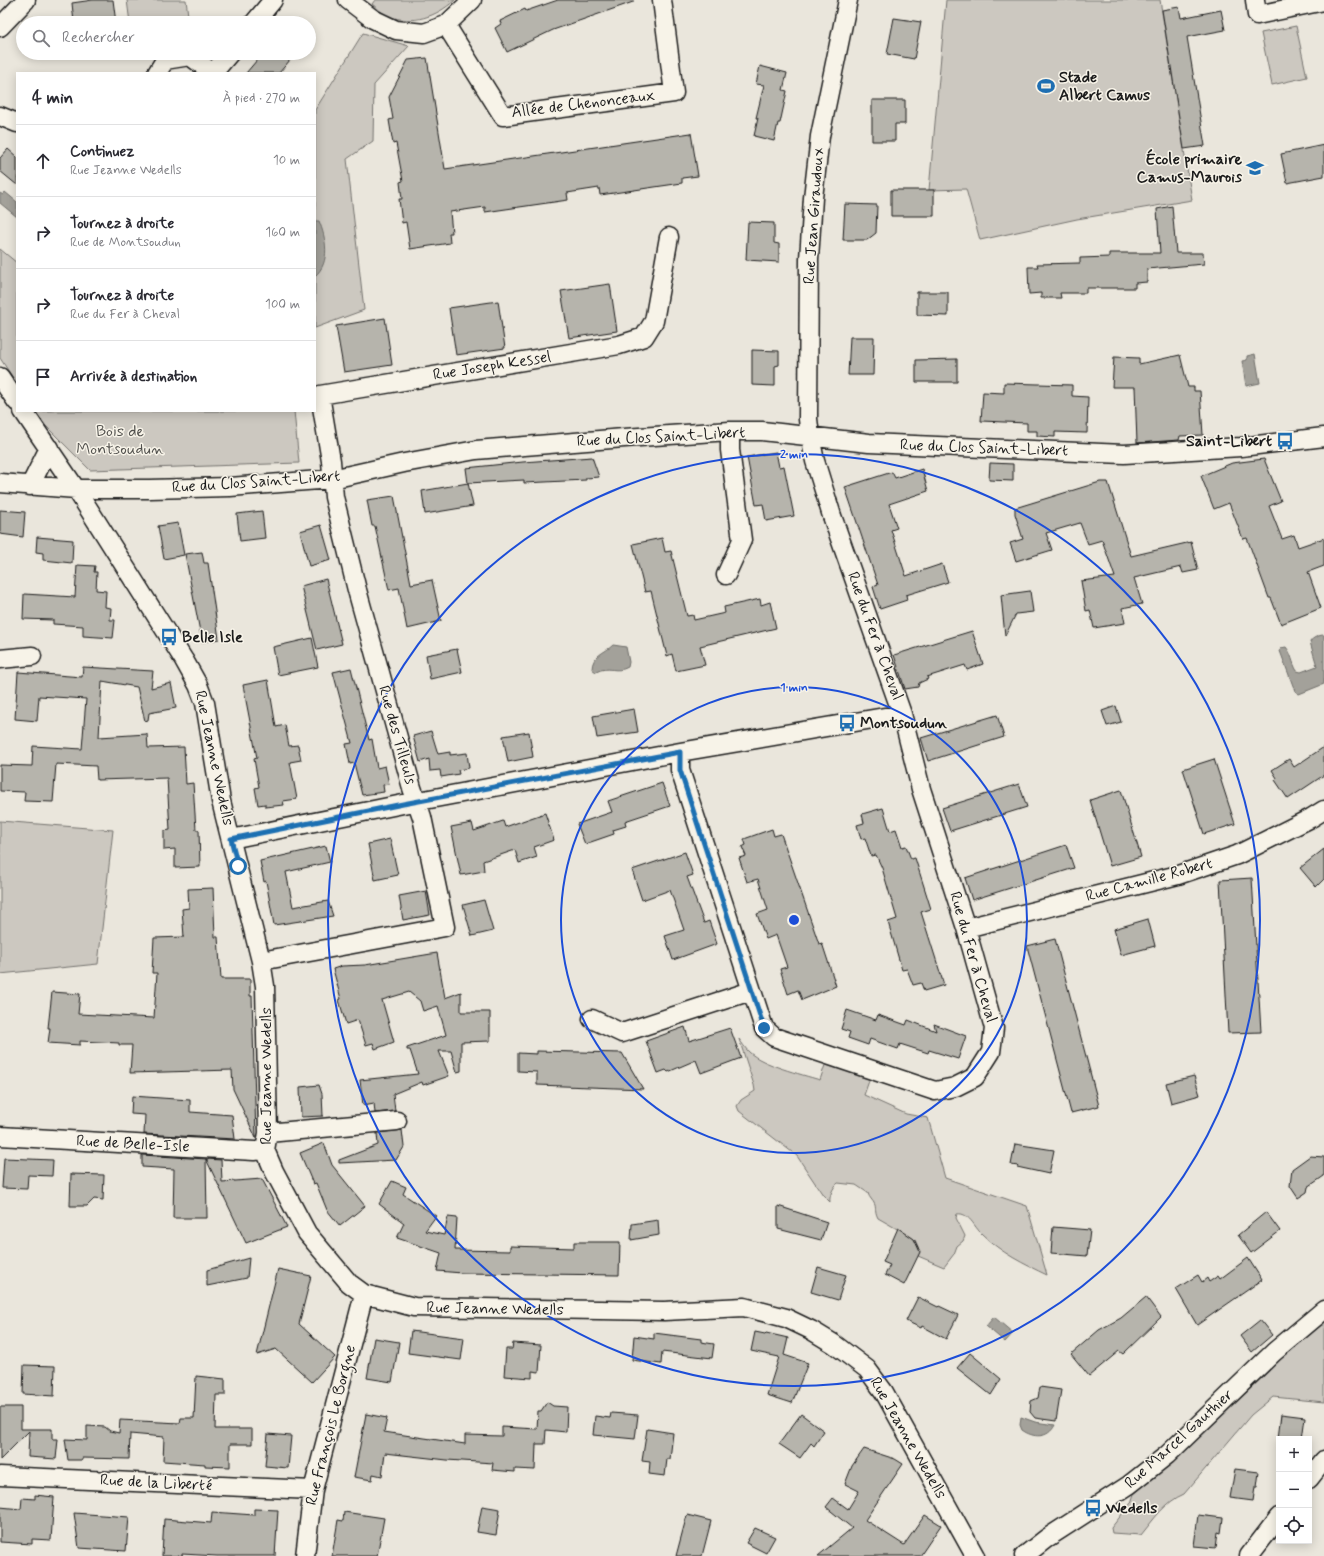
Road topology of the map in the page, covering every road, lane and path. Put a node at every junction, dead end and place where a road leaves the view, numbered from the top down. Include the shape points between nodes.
1 (26, 0) edge
2 (273, 0) edge
3 (348, 0) edge
4 (472, 0) edge
5 (662, 0) edge
6 (848, 0) edge
7 (1255, 0) edge
8 (1324, 1) edge
9 (260, 16) edge
10 (0, 26) edge
11 (446, 26) junction
12 (165, 60) edge
13 (195, 60) edge
14 (224, 60) edge
15 (158, 72) edge
16 (212, 72) edge
17 (214, 72) edge
18 (0, 116) edge
19 (16, 123) edge
20 (669, 237) dead end
21 (0, 377) edge
22 (16, 401) edge
23 (24, 412) edge
24 (730, 431) junction
25 (810, 436) junction
26 (1324, 436) edge
27 (49, 448) junction
28 (332, 479) junction
29 (0, 483) edge
30 (30, 486) junction
31 (76, 489) junction
32 (726, 575) dead end
33 (32, 656) dead end
34 (0, 658) edge
35 (902, 714) junction
36 (680, 752) junction
37 (417, 802) junction
38 (1324, 810) edge
39 (231, 839) junction
40 (966, 928) junction
41 (261, 961) junction
42 (751, 991) junction
43 (592, 1019) dead end
44 (397, 1121) dead end
45 (0, 1136) edge
46 (267, 1141) junction
47 (364, 1294) junction
48 (1324, 1310) edge
49 (1324, 1460) edge
50 (1312, 1475) edge
51 (0, 1476) edge
52 (312, 1490) junction
53 (1276, 1521) edge
54 (305, 1556) edge
55 (975, 1556) edge
56 (1024, 1556) edge
57 (1249, 1556) edge

1 - 10 street
2 - 9 street
3 - 11 street via 373,19 396,30 424,33
4 - 11 street
5 - 11 street, Allée de Chenonceaux via 674,93 503,116
6 - 25 street, Rue Jean Giraudoux via 820,136 813,198 809,259 807,391
7 - 8 street via 1257,15
12 - 15 street
13 - 16 street
14 - 17 street
18 - 19 street
20 - 28 street, Rue Joseph Kessel via 654,321 644,337 619,345 320,395 332,461
21 - 22 street
23 - 27 street, Rue Jeanne Wedells
24 - 25 street, Rue du Clos Saint-Libert
24 - 28 street, Rue du Clos Saint-Libert via 476,450
24 - 32 street via 730,450 742,540
25 - 26 street, Rue du Clos Saint-Libert via 870,443 1124,454 1241,446
25 - 35 street, Rue du Fer à Cheval via 832,516
27 - 30 street
27 - 31 street, Rue Jeanne Wedells
28 - 31 street, Rue du Clos Saint-Libert via 230,487
28 - 37 street, Rue des Tilleuls via 356,590
29 - 30 street, Rue du Clos Saint-Libert
30 - 31 street, Rue du Clos Saint-Libert
31 - 39 street, Rue Jeanne Wedells via 198,685 205,703 221,801
33 - 34 street
35 - 36 street
35 - 40 street, Rue du Fer à Cheval via 921,790
36 - 37 street
36 - 42 street, Rue du Fer à Cheval via 680,770
37 - 39 street
37 - 41 street, Rue des Tilleuls via 445,927
38 - 40 street, Rue Camille Robert via 1237,855 1186,872
39 - 41 street, Rue Jeanne Wedells
40 - 42 street, Rue du Fer à Cheval via 994,1028 991,1052 975,1077 955,1087 935,1091 774,1037 764,1028
41 - 46 street, Rue Jeanne Wedells via 265,986
42 - 43 street via 622,1033
44 - 46 street, Rue de Belle-Isle
45 - 46 street, Rue de Belle-Isle via 254,1151
46 - 47 street, Rue Jeanne Wedells via 274,1171 307,1233 349,1283
47 - 52 street, Rue François Le Borgne
47 - 55 street, Rue Jeanne Wedells via 414,1307 664,1311 744,1308 786,1318 834,1344 867,1369 884,1392
48 - 56 street, Rue Marcel Gauthier via 1274,1352 1167,1455 1129,1485
49 - 50 street
51 - 52 street, Rue de la Liberté
52 - 54 street, Rue François Le Borgne
53 - 57 street

